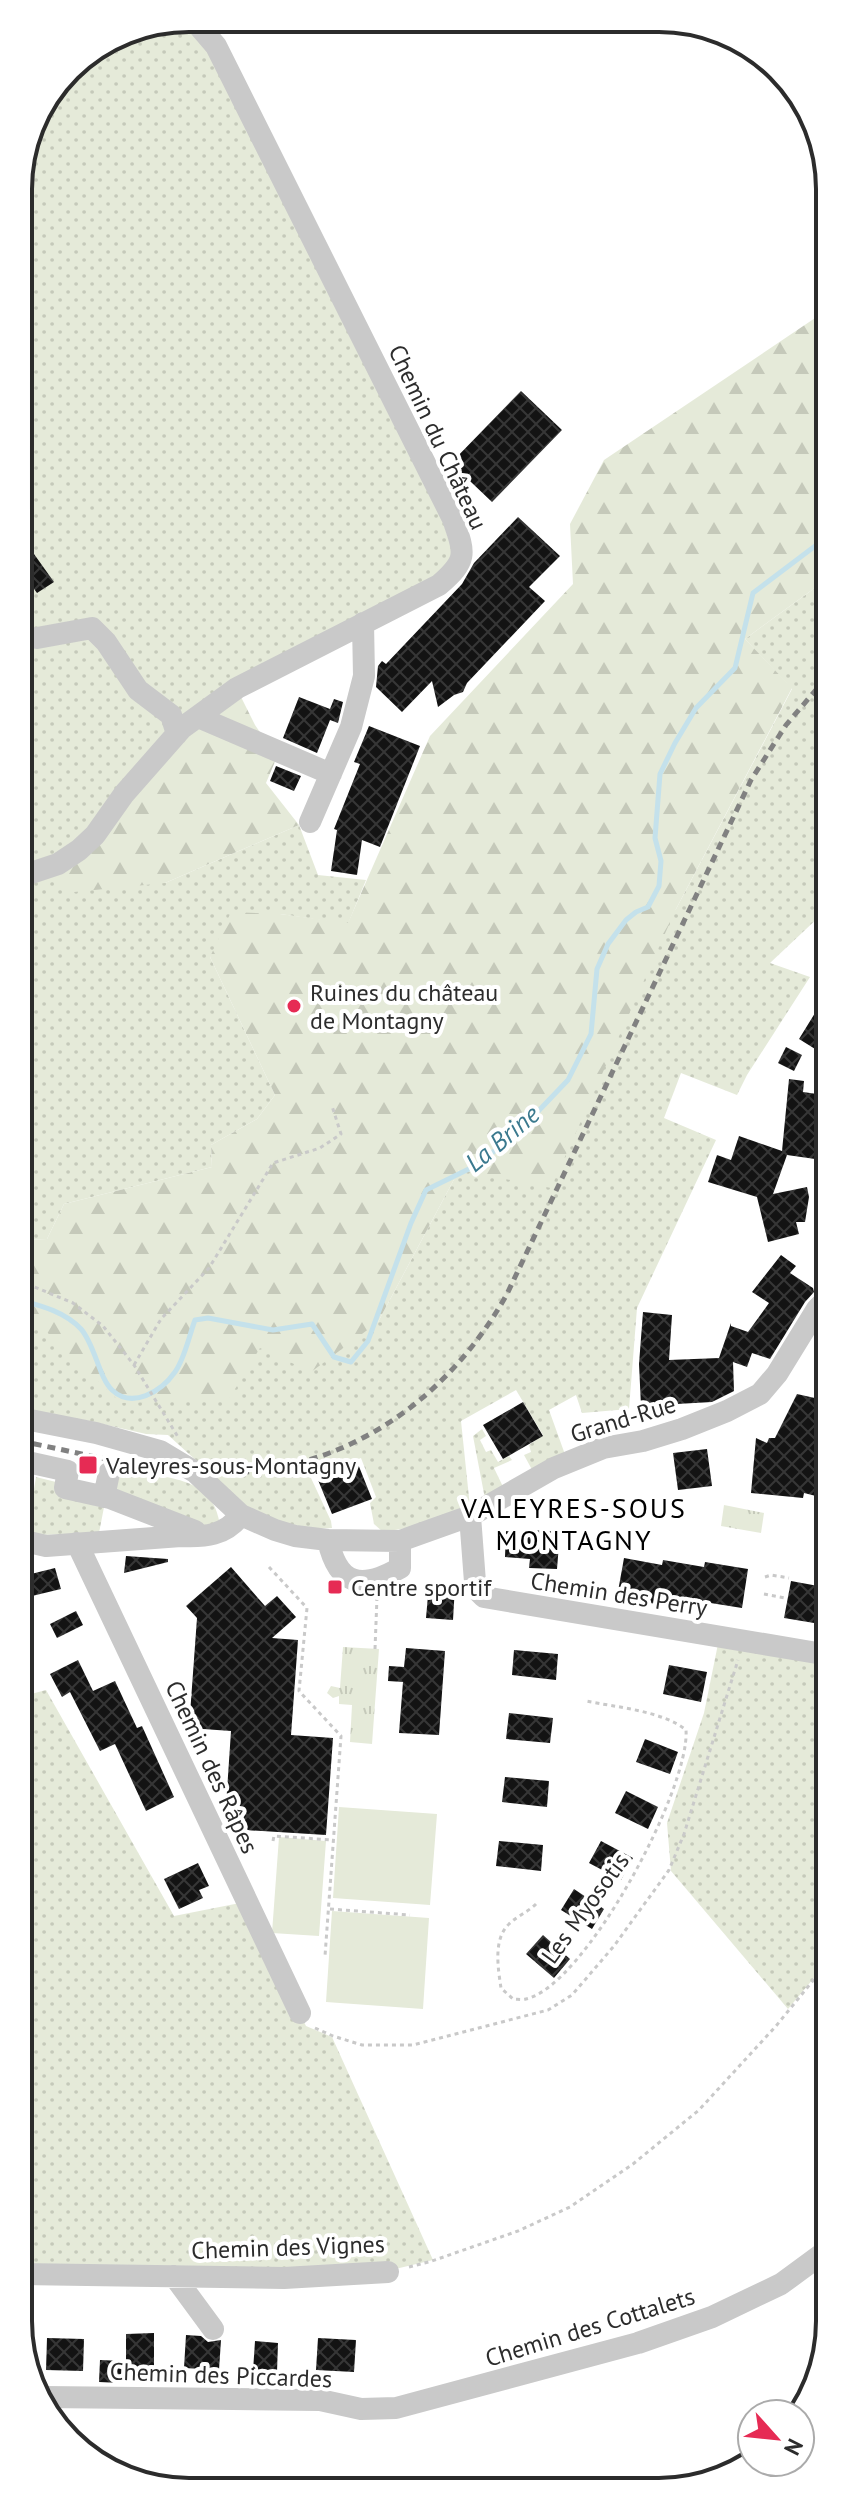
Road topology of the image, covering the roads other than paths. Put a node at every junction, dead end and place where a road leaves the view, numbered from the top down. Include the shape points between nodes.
1 (204, 32) edge
2 (363, 623) junction
3 (37, 638) dead end
4 (198, 717) junction
5 (177, 734) junction
6 (331, 774) junction
7 (310, 822) dead end
8 (32, 873) edge
9 (816, 1311) edge
10 (32, 1421) edge
11 (32, 1463) dead end
12 (109, 1473) dead end
13 (104, 1497) junction
14 (241, 1515) junction
15 (470, 1516) junction
16 (202, 1537) junction
17 (328, 1540) junction
18 (400, 1541) junction
19 (32, 1543) edge
20 (77, 1543) junction
21 (816, 1653) edge
22 (300, 2013) road end
23 (816, 2258) edge
24 (388, 2272) road end
25 (32, 2274) edge
26 (174, 2276) junction
27 (213, 2329) dead end
28 (52, 2397) edge
29 (396, 2408) joint

1 - 2 street, Chemin du Château via 216,46 463,547 459,568 439,585
2 - 4 street, Chemin du Château via 237,688
2 - 6 street via 364,676
3 - 5 street via 92,628 138,690 171,715
4 - 5 street, Chemin du Château
4 - 6 street
5 - 8 street, Chemin du Château via 95,835 58,864
6 - 7 street
9 - 15 street, Grand-Rue via 760,1394 682,1429 603,1448 554,1468
10 - 14 street, Grand-Rue via 138,1443 178,1460
11 - 13 street via 68,1471 65,1488
12 - 13 street
13 - 16 street
14 - 16 street via 224,1531
14 - 17 street, Grand-Rue via 295,1536
15 - 18 street, Grand-Rue
15 - 21 street, Chemin des Perry via 475,1582 484,1597
16 - 20 street
17 - 18 street, Grand-Rue
17 - 18 street via 332,1560 357,1582 400,1568
19 - 20 street
20 - 22 street, Chemin des Râpes
23 - 29 street, Chemin des Cottalets via 781,2284 712,2317 638,2343
24 - 26 street, Chemin des Vignes via 284,2278
25 - 26 street, Chemin des Vignes
26 - 27 street
28 - 29 street, Chemin des Piccardes via 320,2400 361,2409

